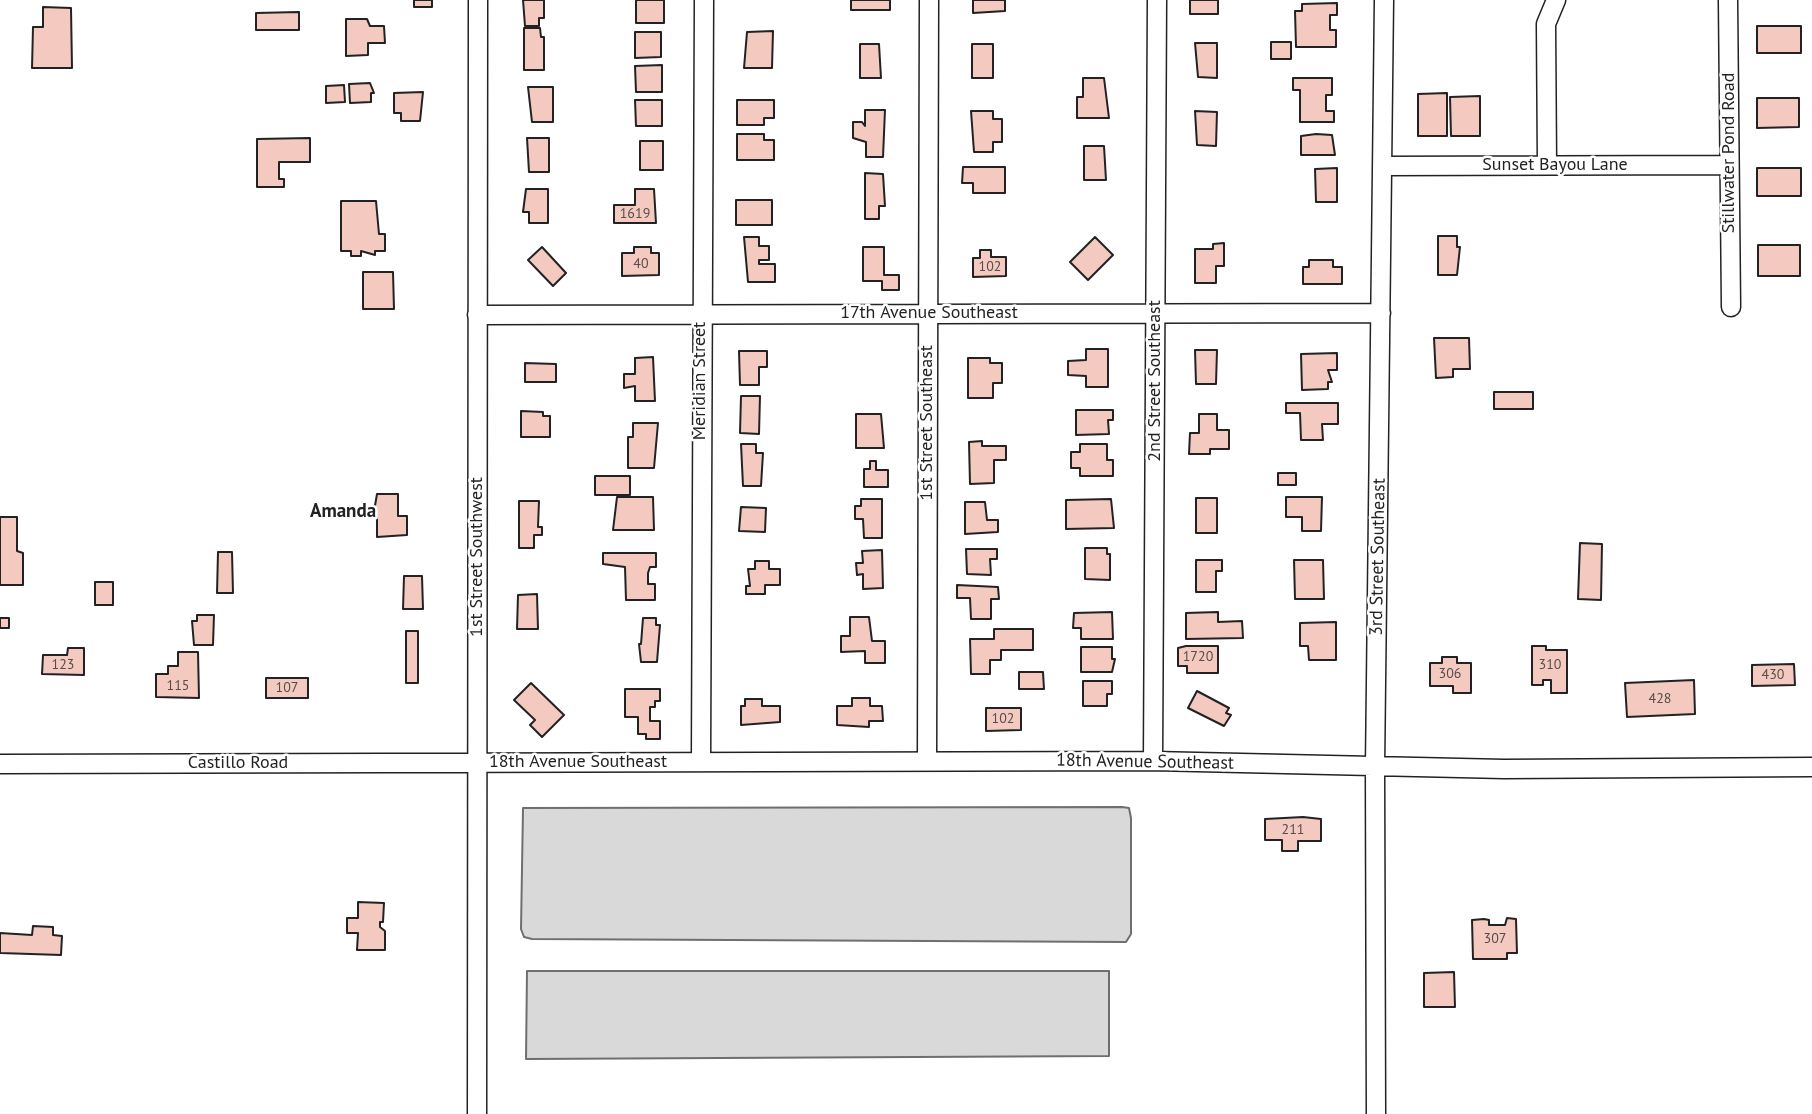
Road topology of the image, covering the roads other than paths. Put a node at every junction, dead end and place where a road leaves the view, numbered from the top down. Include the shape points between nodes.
1 (478, 0) edge
2 (704, 0) edge
3 (929, 0) edge
4 (1157, 0) edge
5 (1384, 0) edge
6 (1556, 0) edge
7 (1728, 0) edge
8 (1547, 165) junction
9 (1728, 165) junction
10 (1382, 166) junction
11 (1731, 307) dead end
12 (927, 313) junction
13 (1155, 313) junction
14 (1381, 313) junction
15 (700, 314) junction
16 (477, 316) junction
17 (927, 761) junction
18 (1153, 761) junction
19 (477, 762) junction
20 (701, 762) junction
21 (0, 764) edge
22 (1812, 767) edge
23 (1375, 768) junction
24 (477, 1114) edge
25 (1376, 1114) edge

1 - 16 street, 1st Street Southwest
2 - 15 street, Meridian Street
3 - 12 street, 1st Street Southeast
4 - 13 street, 2nd Street Southeast
5 - 10 street, 3rd Street Southeast
6 - 8 street via 1546,24
7 - 9 street, Stillwater Pond Road
8 - 9 street, Sunset Bayou Lane
8 - 10 street, Sunset Bayou Lane
9 - 11 street, Stillwater Pond Road
10 - 14 street, 3rd Street Southeast
12 - 13 street, 17th Avenue Southeast
12 - 15 street, 17th Avenue Southeast
12 - 17 street, 1st Street Southeast
13 - 14 street, 17th Avenue Southeast
13 - 18 street, 2nd Street Southeast
14 - 23 street, 3rd Street Southeast
15 - 16 street, 17th Avenue Southeast
15 - 20 street, Meridian Street
16 - 19 street, 1st Street Southwest
17 - 18 street, 18th Avenue Southeast
17 - 20 street, 18th Avenue Southeast
18 - 23 street, 18th Avenue Southeast
19 - 20 street, 18th Avenue Southeast
19 - 21 street, Castillo Road
19 - 24 street, 1st Street Southwest
22 - 23 street, 18th Avenue Southeast
23 - 25 street, 3rd Street Southeast

